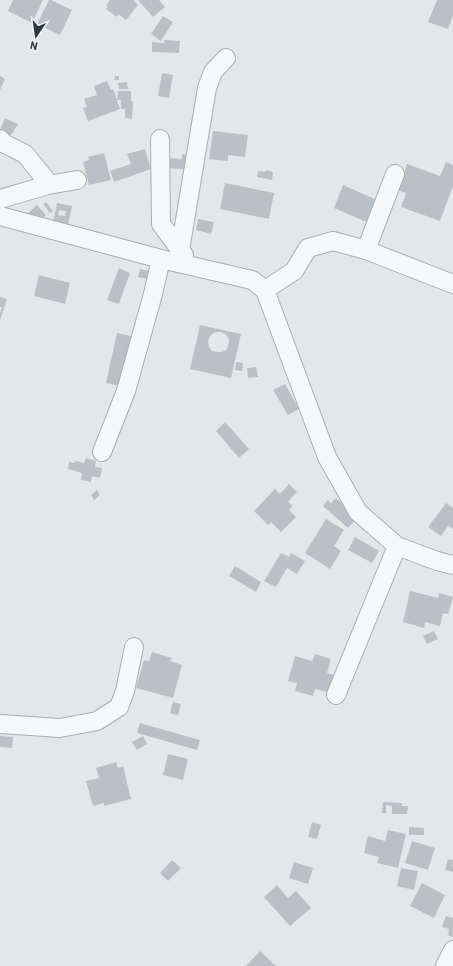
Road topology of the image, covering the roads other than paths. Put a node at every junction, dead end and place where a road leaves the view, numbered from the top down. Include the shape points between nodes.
1 (226, 58) dead end
2 (0, 139) edge
3 (160, 139) dead end
4 (395, 174) dead end
5 (77, 180) dead end
6 (48, 185) junction
7 (0, 200) edge
8 (0, 216) edge
9 (180, 250) junction
10 (366, 250) junction
11 (161, 259) junction
12 (193, 267) junction
13 (453, 284) edge
14 (265, 290) junction
15 (102, 452) dead end
16 (397, 546) junction
17 (453, 565) edge
18 (134, 647) dead end
19 (336, 695) dead end
20 (0, 724) edge
21 (453, 950) edge
22 (446, 966) edge

1 - 9 street via 213,72 208,88
2 - 6 street via 24,154
3 - 9 street via 162,224
4 - 10 street
5 - 6 street
6 - 7 street
8 - 11 street
9 - 12 street
10 - 13 street
10 - 14 street via 333,242 308,248 294,271
11 - 12 street
11 - 15 street via 126,391
12 - 14 street via 252,280
14 - 16 street via 327,457 358,512
16 - 17 street
16 - 19 street
18 - 20 street via 125,692 119,707 97,721 60,728
21 - 22 street

